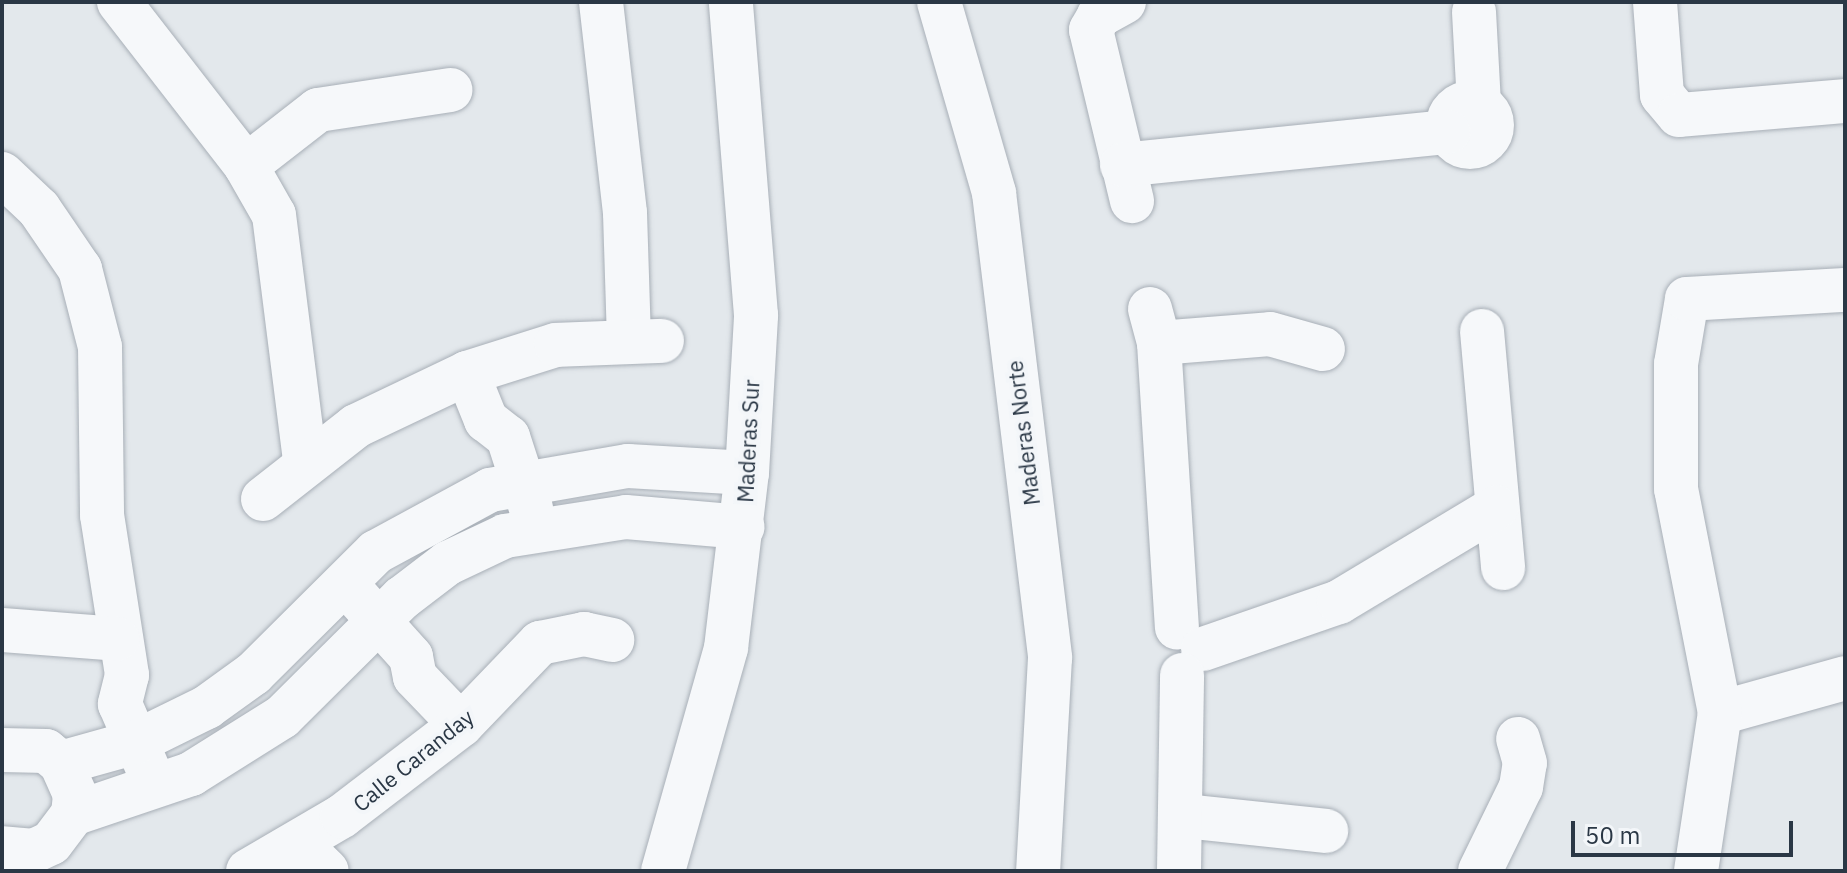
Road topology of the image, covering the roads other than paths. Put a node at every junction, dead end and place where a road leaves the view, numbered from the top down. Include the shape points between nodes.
1 (601, 2) edge
2 (731, 2) edge
3 (939, 2) edge
4 (1124, 2) edge
5 (1655, 2) edge
6 (128, 5) edge
7 (1474, 12) dead end
8 (451, 90) dead end
9 (1845, 101) edge
10 (246, 166) junction
11 (2, 174) edge
12 (1845, 290) edge
13 (1482, 331) dead end
14 (1323, 349) dead end
15 (467, 373) junction
16 (305, 460) junction
17 (747, 473) junction
18 (506, 486) junction
19 (263, 499) dead end
20 (1497, 507) junction
21 (743, 527) junction
22 (521, 532) junction
23 (1503, 568) dead end
24 (335, 596) junction
25 (2, 630) edge
26 (368, 631) junction
27 (612, 640) dead end
28 (1188, 650) junction
29 (122, 657) junction
30 (1845, 678) edge
31 (1720, 713) junction
32 (461, 725) junction
33 (152, 735) junction
34 (1518, 739) dead end
35 (2, 750) edge
36 (61, 763) junction
37 (174, 782) junction
38 (73, 814) junction
39 (1184, 816) junction
40 (1326, 831) dead end
41 (2, 848) edge
42 (313, 858) edge
43 (248, 871) edge
44 (663, 871) edge
45 (1038, 871) edge
46 (1179, 871) edge
47 (1480, 871) edge
48 (1696, 871) edge

1 - 15 street via 646,341 556,345
2 - 17 street, Maderas Sur via 756,315
3 - 45 street, Maderas Norte via 994,193 1050,658
4 - 7 street via 1099,16 1091,30 1127,183 1463,118
5 - 9 street via 1662,95 1679,115
6 - 10 street
8 - 10 street via 318,110
10 - 16 street via 274,215
11 - 29 street via 39,209 80,269 100,347 102,515
12 - 31 street via 1687,299 1676,364 1676,489
13 - 20 street
14 - 28 street via 1270,334 1155,326
15 - 16 street
15 - 18 street via 486,420 508,437
16 - 19 street
17 - 18 street via 628,466
17 - 21 street, Maderas Sur
18 - 22 street
18 - 24 street via 376,552
20 - 23 street
20 - 28 street via 1339,602
21 - 22 street via 626,517
21 - 44 street, Maderas Sur via 726,648
22 - 26 street via 448,563
24 - 26 street
24 - 33 street via 253,674
25 - 29 street
26 - 32 street via 392,676 415,677
26 - 37 street via 282,717
27 - 32 street, Calle Caranday via 584,634 540,643
28 - 39 street
29 - 33 street via 151,692
30 - 31 street
31 - 48 street
32 - 42 street, Calle Caranday
33 - 36 street
33 - 37 street
34 - 47 street via 1525,763 1521,787
35 - 36 street via 28,745
36 - 38 street via 71,778
37 - 38 street
38 - 41 street via 51,843 34,851
39 - 40 street
39 - 46 street
42 - 43 street, Calle Caranday

